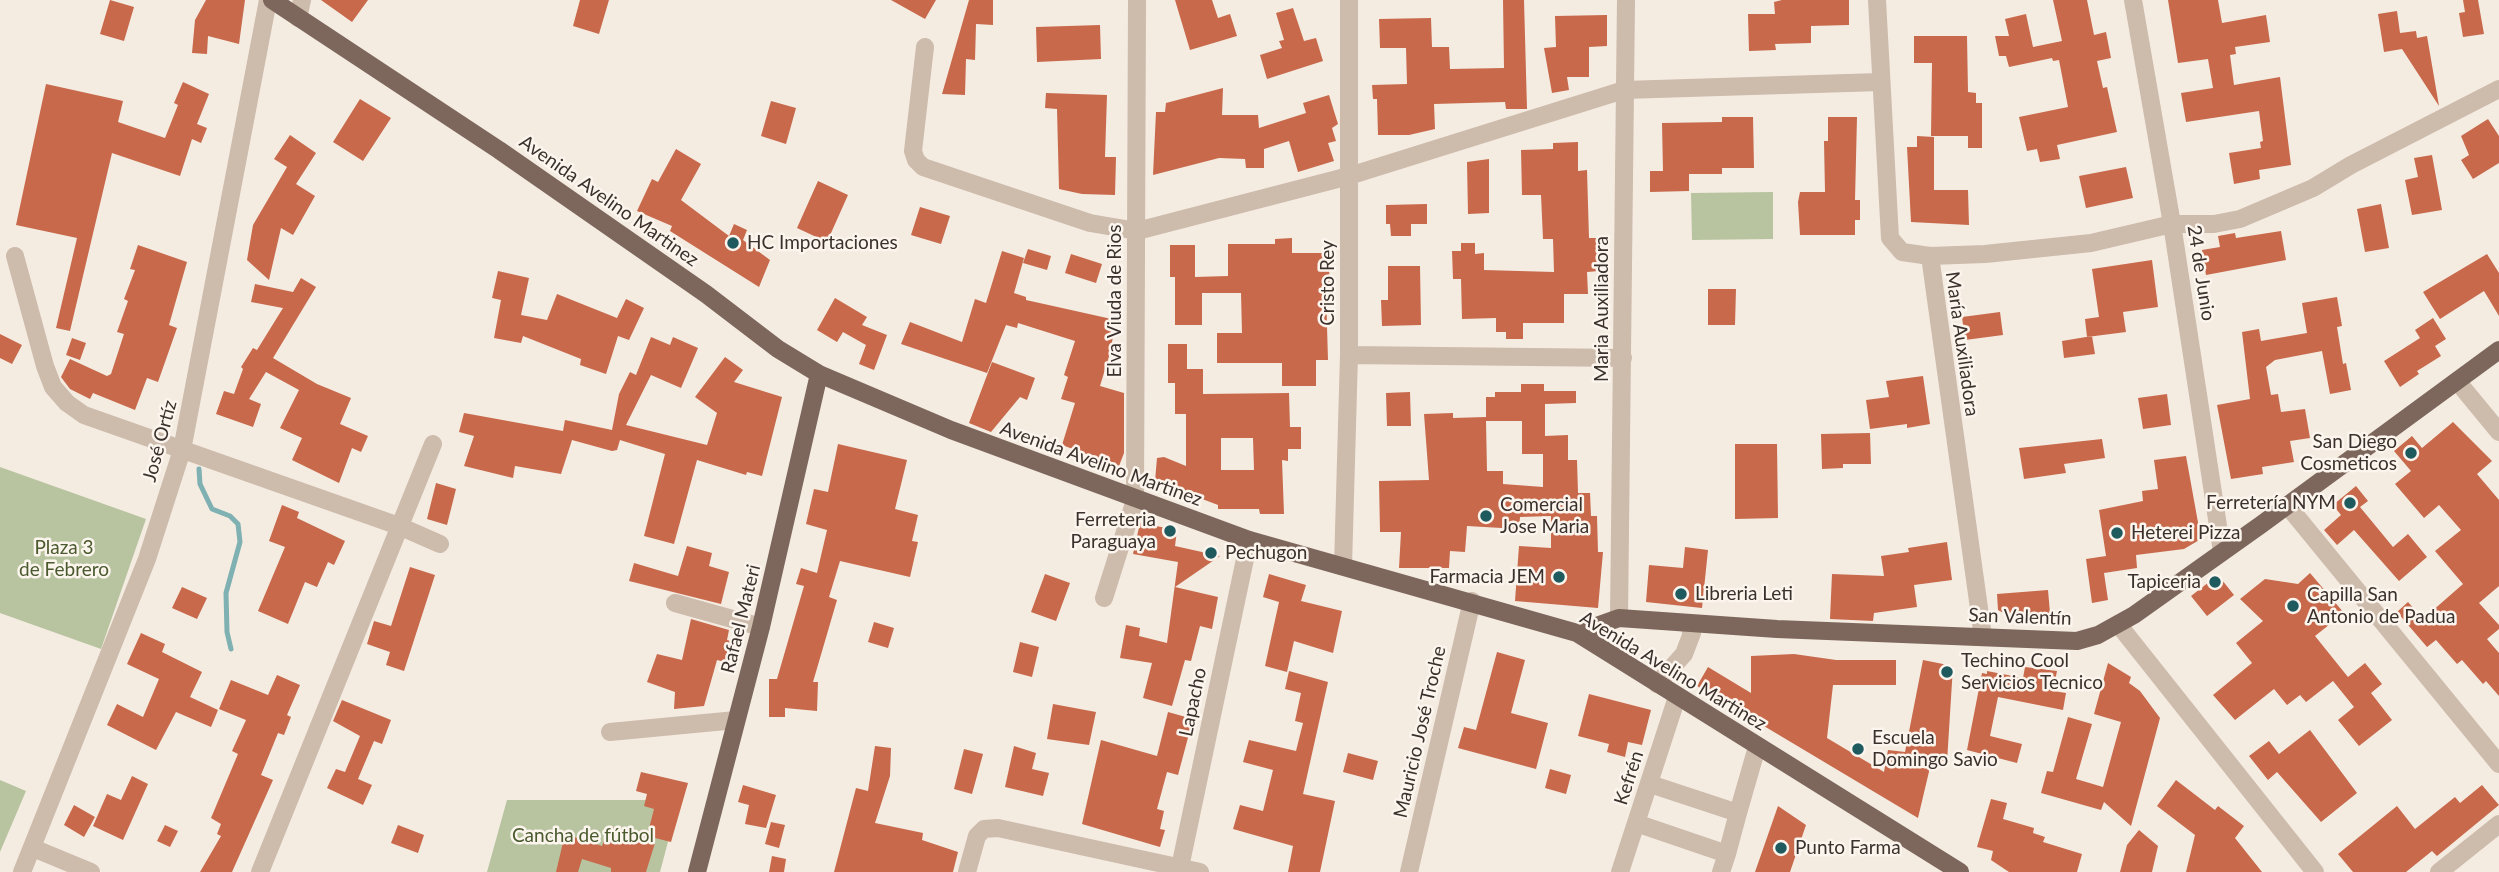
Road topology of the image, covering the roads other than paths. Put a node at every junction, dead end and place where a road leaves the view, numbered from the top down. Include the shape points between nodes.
1 (270, 0) edge
2 (1137, 0) edge
3 (1349, 0) edge
4 (1626, 0) edge
5 (1877, 0) edge
6 (2133, 0) edge
7 (300, 9) edge
8 (925, 47) dead end
9 (1880, 82) junction
10 (2499, 89) edge
11 (1624, 90) junction
12 (1349, 176) junction
13 (2172, 224) junction
14 (1137, 231) junction
15 (15, 256) dead end
16 (1930, 257) junction
17 (2499, 350) edge
18 (1349, 355) junction
19 (1623, 358) junction
20 (819, 374) junction
21 (2457, 381) junction
22 (2499, 432) edge
23 (433, 444) dead end
24 (181, 450) junction
25 (1135, 500) junction
26 (2287, 505) junction
27 (399, 526) junction
28 (1249, 540) junction
29 (440, 544) dead end
30 (2222, 552) junction
31 (1343, 566) junction
32 (1104, 598) dead end
33 (1472, 601) junction
34 (675, 603) dead end
35 (1619, 618) junction
36 (1688, 624) junction
37 (2118, 624) junction
38 (761, 627) junction
39 (1577, 633) junction
40 (1983, 637) junction
41 (1657, 684) junction
42 (1677, 697) junction
43 (736, 720) junction
44 (610, 732) dead end
45 (1757, 747) junction
46 (2499, 764) edge
47 (1650, 784) junction
48 (1738, 813) junction
49 (1636, 823) junction
50 (2499, 824) edge
51 (33, 848) junction
52 (1727, 854) junction
53 (1180, 870) edge
54 (1625, 871) edge
55 (22, 872) edge
56 (91, 872) edge
57 (260, 872) edge
58 (697, 872) edge
59 (967, 872) edge
60 (1200, 872) edge
61 (1409, 872) edge
62 (1721, 872) edge
63 (1960, 872) edge
64 (2315, 872) edge
65 (2439, 872) edge

1 - 7 main road, Avenida Avelino Martinez
1 - 24 street, José Ortíz
2 - 14 street, Elva Viuda de Rios
3 - 12 street, Cristo Rey
4 - 11 street, Maria Auxiliadora
5 - 9 street, María Auxiliadora
6 - 13 street, 24 de Junio
7 - 20 main road, Avenida Avelino Martinez
8 - 14 street via 913,151 923,167 1090,223
9 - 11 street
9 - 16 street, María Auxiliadora via 1890,238 1902,252
10 - 13 street via 2271,207 2214,224
11 - 12 street
11 - 19 street, Maria Auxiliadora
12 - 14 street
12 - 18 street, Cristo Rey
13 - 16 street via 2091,243
13 - 30 street, 24 de Junio
14 - 25 street, Elva Viuda de Rios
15 - 24 street via 45,366 59,397 84,415
16 - 40 street, María Auxiliadora
17 - 21 main road, San Valentín
18 - 19 street
18 - 31 street, Cristo Rey
19 - 35 street, Maria Auxiliadora
20 - 25 main road, Avenida Avelino Martinez
20 - 38 main road, Rafael Materi
21 - 22 street
21 - 26 main road, San Valentín
23 - 27 street
24 - 27 street
24 - 51 street, José Ortíz via 147,559
25 - 28 main road, Avenida Avelino Martinez
25 - 32 street, Elva Viuda de Rios
26 - 30 main road, San Valentín
26 - 46 street
27 - 29 street
27 - 57 street
28 - 31 main road, Avenida Avelino Martinez
28 - 53 street, Lapacho
30 - 37 main road, San Valentín
31 - 33 main road, Avenida Avelino Martinez
33 - 39 main road, Avenida Avelino Martinez
33 - 61 street, Mauricio José Troche
34 - 38 street
35 - 36 main road, San Valentín
35 - 39 main road, San Valentín
36 - 40 main road, San Valentín
36 - 41 street via 1692,634 1684,654
37 - 40 main road, San Valentín via 2077,641
37 - 64 street
38 - 43 main road, Rafael Materi
39 - 41 main road, Avenida Avelino Martinez
41 - 42 main road, Avenida Avelino Martinez
42 - 45 main road, Avenida Avelino Martinez
42 - 47 street, Kefrén
43 - 44 street
43 - 58 main road, Rafael Materi
45 - 48 street
45 - 63 main road, Avenida Avelino Martinez
47 - 48 street
47 - 49 street, Kefrén
48 - 52 street
49 - 52 street
49 - 54 street, Kefrén
50 - 65 street
51 - 55 street, José Ortíz
51 - 56 street
52 - 62 street
53 - 59 street via 984,828 977,836
53 - 60 street

